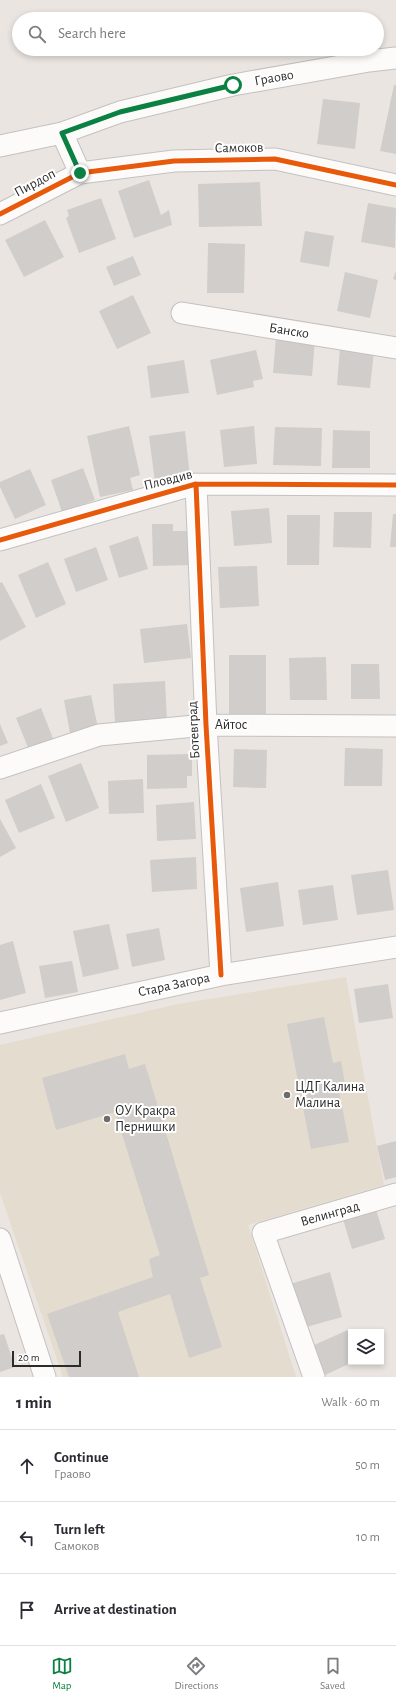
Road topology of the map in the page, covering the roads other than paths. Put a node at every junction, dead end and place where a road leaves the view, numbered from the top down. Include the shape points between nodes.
1 (396, 58) edge
2 (62, 133) junction
3 (0, 146) edge
4 (80, 173) junction
5 (396, 185) edge
6 (0, 214) edge
7 (182, 313) dead end
8 (396, 348) edge
9 (196, 484) junction
10 (396, 485) edge
11 (0, 540) edge
12 (206, 725) junction
13 (396, 726) edge
14 (0, 768) edge
15 (396, 947) edge
16 (221, 974) junction
17 (0, 1023) edge
18 (396, 1194) edge
19 (0, 1239) edge
20 (45, 1377) edge
21 (314, 1377) edge

1 - 2 street, Граово via 233,85 120,112
2 - 3 street
2 - 4 street
4 - 5 street, Самоков via 174,161 275,159
4 - 6 street, Пирдоп
7 - 8 street, Банско
9 - 10 street, Пловдив
9 - 11 street, Пловдив
9 - 12 street, Ботевград
12 - 13 street, Айтос
12 - 14 street, Айтос via 99,735
12 - 16 street, Ботевград
15 - 16 street, Стара Загора
16 - 17 street, Стара Загора
18 - 21 street, Велинград via 263,1233
19 - 20 street

